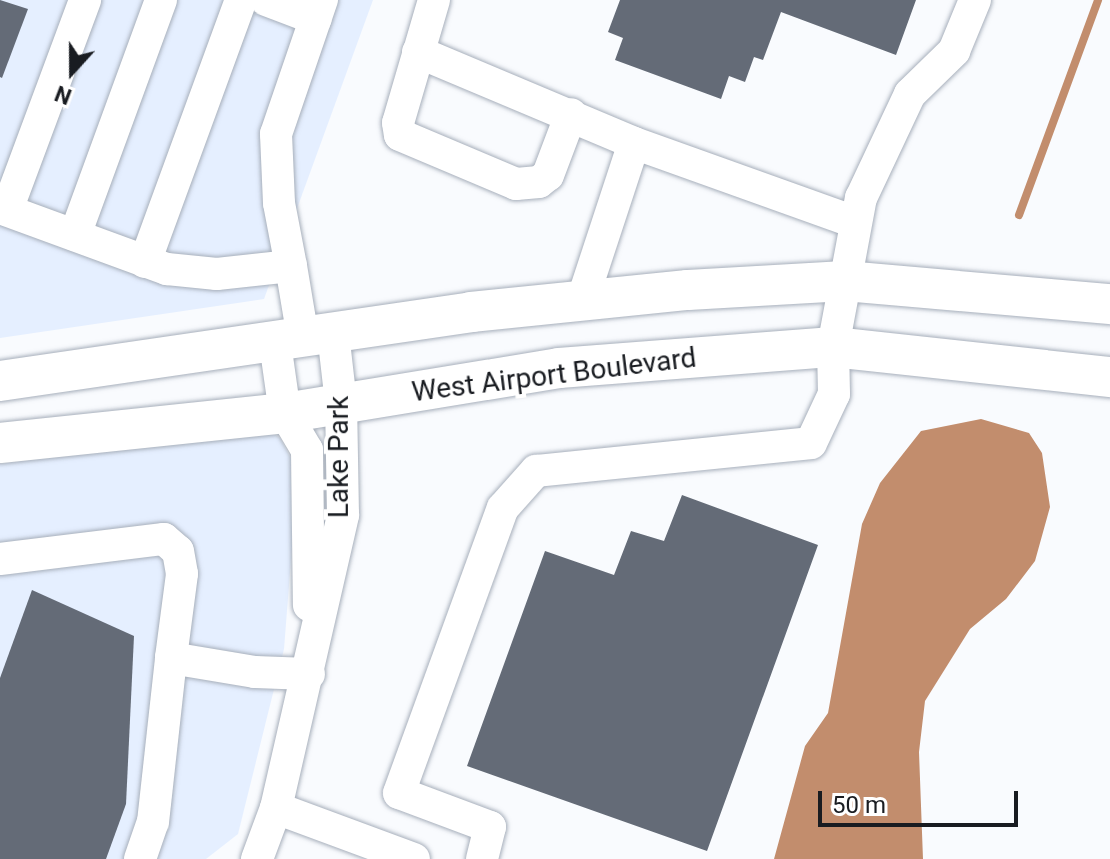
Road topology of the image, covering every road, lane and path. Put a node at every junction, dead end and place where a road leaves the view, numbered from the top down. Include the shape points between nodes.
1 (85, 0) edge
2 (161, 0) edge
3 (241, 0) edge
4 (266, 0) edge
5 (434, 0) edge
6 (975, 0) edge
7 (319, 9) edge
8 (418, 52) junction
9 (571, 114) junction
10 (634, 143) junction
11 (3, 209) edge
12 (855, 222) junction
13 (75, 235) junction
14 (145, 262) junction
15 (291, 266) junction
16 (845, 281) junction
17 (583, 298) junction
18 (1110, 304) edge
19 (304, 338) junction
20 (833, 347) junction
21 (1110, 377) edge
22 (0, 381) edge
23 (341, 403) junction
24 (285, 413) junction
25 (0, 443) edge
26 (0, 559) edge
27 (171, 658) junction
28 (309, 674) junction
29 (276, 808) junction
30 (140, 859) edge
31 (257, 859) edge
32 (414, 859) edge
33 (482, 859) edge

1 - 11 street
2 - 13 street
3 - 14 street
4 - 7 street
5 - 8 street
6 - 12 street via 954,51 910,94
7 - 15 street via 276,134 279,203
8 - 9 street
8 - 9 street via 398,123 400,135 413,144 516,184 539,182 548,175
9 - 10 street
10 - 12 street
10 - 17 street
11 - 13 street
12 - 16 street
13 - 14 street
14 - 15 street via 217,274
15 - 19 street
16 - 17 main road
16 - 18 main road
16 - 20 street
17 - 19 main road
19 - 22 main road
19 - 23 street, Lake Park
19 - 24 street, Lake Park
20 - 21 main road, West Airport Boulevard
20 - 23 main road, West Airport Boulevard via 559,368
20 - 33 street via 834,394 811,443 536,471 503,508 399,793 490,827
23 - 24 main road, West Airport Boulevard
23 - 28 street, Lake Park via 343,515
24 - 25 main road, West Airport Boulevard
24 - 28 street, Lake Park via 307,450
26 - 27 street via 164,539 178,551 182,574
27 - 28 street via 255,672
27 - 30 street via 153,822
28 - 29 street, Lake Park
29 - 31 street, Lake Park
29 - 32 street

